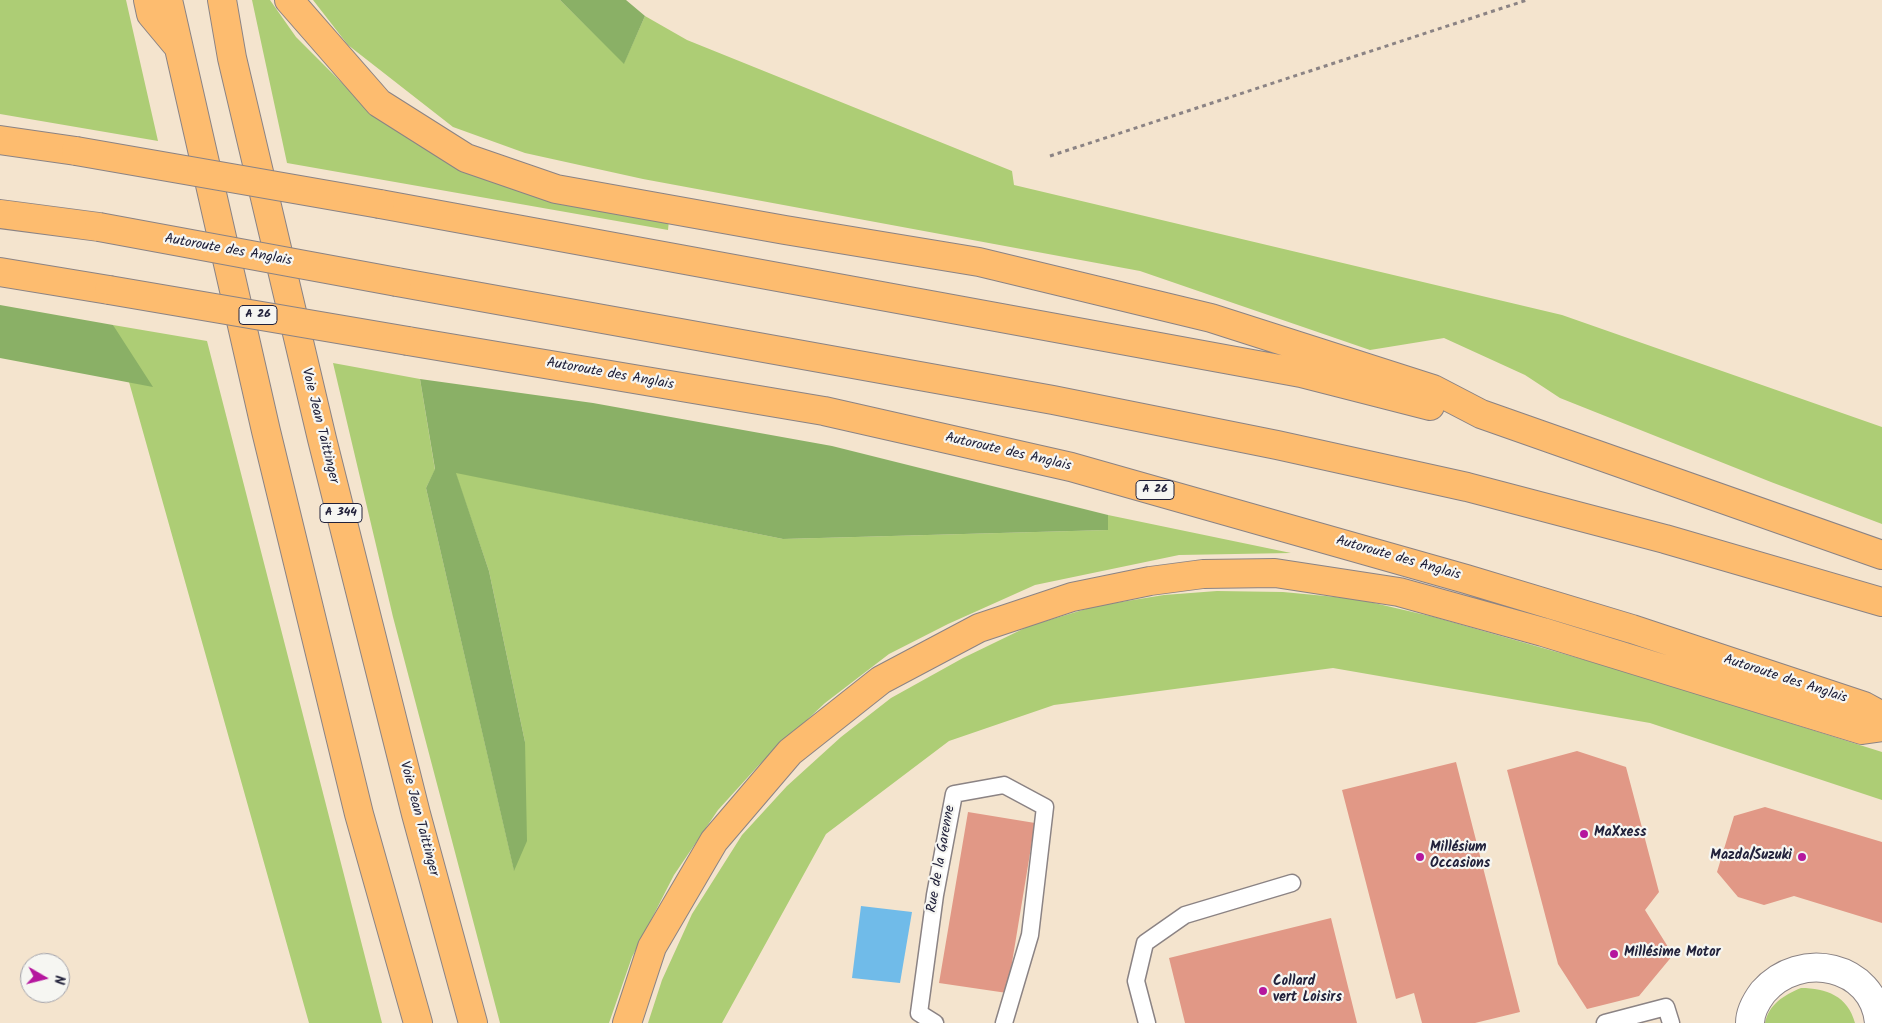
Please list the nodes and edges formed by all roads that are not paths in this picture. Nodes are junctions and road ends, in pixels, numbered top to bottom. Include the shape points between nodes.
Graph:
1 (148, 0) edge
2 (168, 0) edge
3 (222, 0) edge
4 (289, 0) edge
5 (178, 47) junction
6 (0, 140) edge
7 (0, 214) edge
8 (0, 272) edge
9 (1481, 414) junction
10 (1882, 555) edge
11 (1882, 602) edge
12 (1882, 716) edge
13 (1882, 727) edge
14 (1292, 883) dead end
15 (1876, 995) edge
16 (418, 1023) edge
17 (473, 1023) edge
18 (627, 1023) edge
19 (935, 1023) edge
20 (1004, 1023) edge
21 (1146, 1023) edge
22 (1605, 1023) edge
23 (1671, 1023) edge
24 (1750, 1023) edge
25 (1879, 1023) edge

1 - 5 highway via 151,14
2 - 5 highway
3 - 17 highway, Voie Jean Taittinger / A 344 via 232,58 322,439 413,805
4 - 9 highway via 379,103 466,158 556,189 980,262 1211,318 1433,389
5 - 16 highway via 266,431 359,814
6 - 9 highway, bridge via 380,204 1301,373 1433,406
7 - 11 highway, Autoroute des Anglais, bridge via 99,228 1053,400 1277,445 1467,487 1656,536
8 - 12 highway, Autoroute des Anglais / A 26, bridge via 824,411 1071,467 1632,629 1864,706
9 - 10 highway
13 - 18 highway via 1862,730 1543,632 1399,592 1275,573 1203,574 1072,597 979,628 881,680 790,752 714,841 652,948
14 - 21 lane via 1185,915 1146,943 1136,981
15 - 24 street via 1836,969 1814,966 1792,970 1772,982 1758,998
15 - 25 street
19 - 20 lane, Rue de la Garenne via 919,1013 935,895 954,794 1004,785 1045,807 1030,935
22 - 23 lane via 1666,1007

